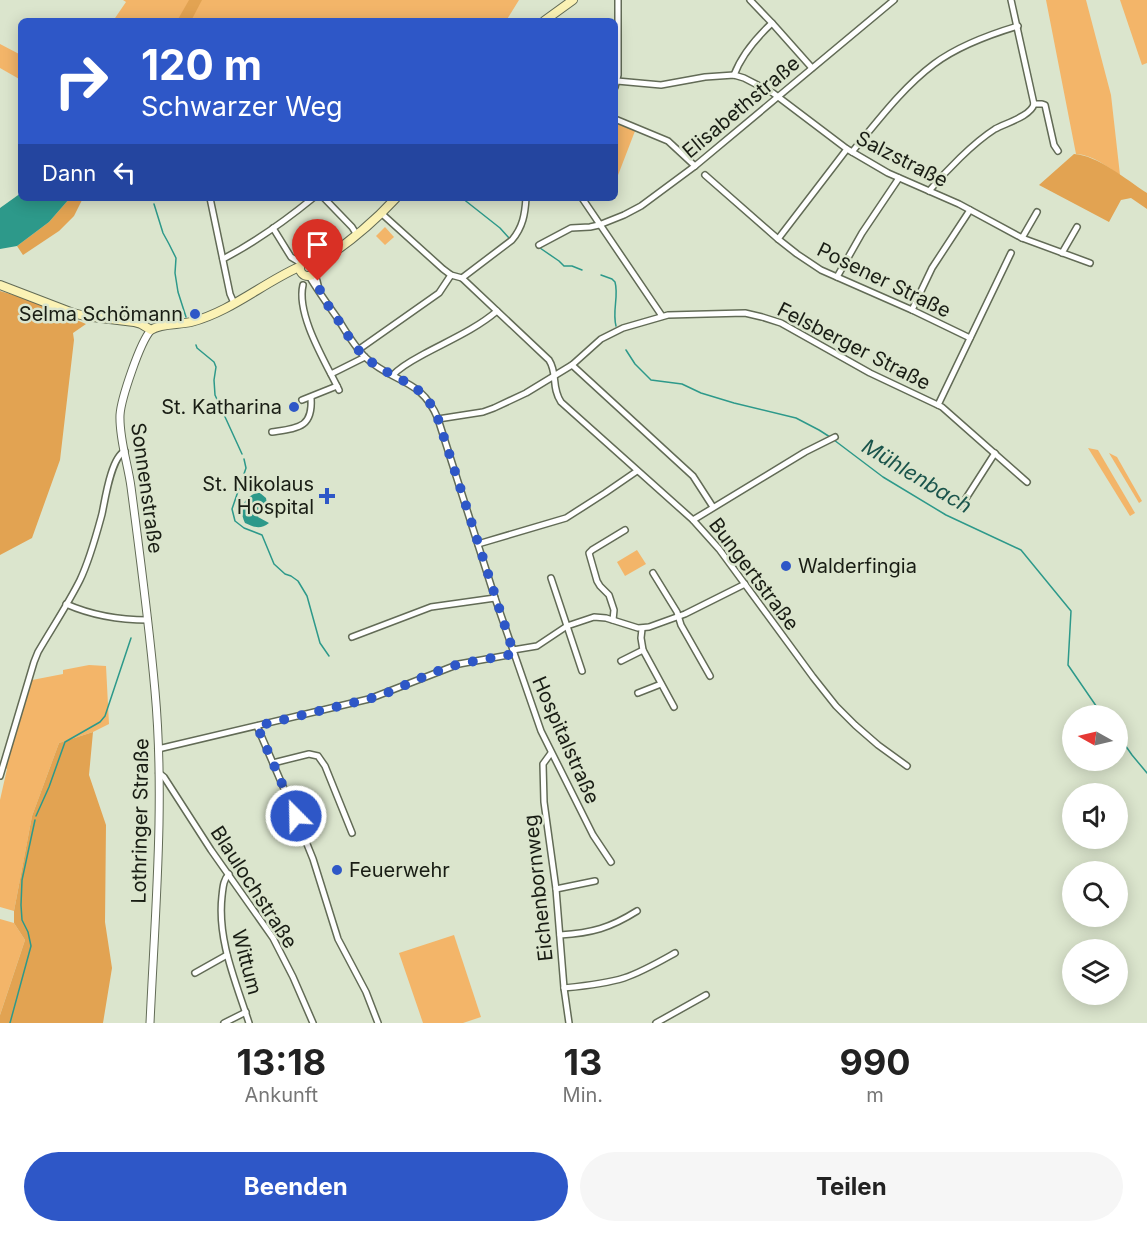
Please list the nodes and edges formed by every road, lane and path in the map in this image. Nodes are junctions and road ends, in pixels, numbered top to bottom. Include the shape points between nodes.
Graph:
1 (573, 0) edge
2 (618, 0) edge
3 (750, 0) edge
4 (894, 0) edge
5 (1011, 0) edge
6 (548, 18) edge
7 (772, 23) junction
8 (1018, 26) junction
9 (812, 68) junction
10 (618, 74) edge
11 (734, 75) junction
12 (618, 81) edge
13 (778, 96) junction
14 (1034, 104) junction
15 (618, 120) edge
16 (849, 151) junction
17 (1058, 151) dead end
18 (694, 166) junction
19 (705, 175) dead end
20 (899, 178) junction
21 (929, 191) junction
22 (211, 201) edge
23 (309, 201) edge
24 (327, 201) edge
25 (393, 201) edge
26 (526, 201) edge
27 (584, 201) edge
28 (970, 210) junction
29 (1037, 212) dead end
30 (381, 213) junction
31 (599, 225) junction
32 (1077, 227) dead end
33 (273, 228) junction
34 (357, 235) junction
35 (1021, 237) junction
36 (778, 239) junction
37 (539, 245) dead end
38 (1011, 253) dead end
39 (1062, 254) junction
40 (223, 259) junction
41 (1090, 263) dead end
42 (300, 268) junction
43 (313, 269) junction
44 (451, 275) junction
45 (837, 277) junction
46 (462, 278) junction
47 (0, 285) edge
48 (303, 285) dead end
49 (234, 303) junction
50 (912, 310) junction
51 (497, 311) junction
52 (662, 316) junction
53 (151, 330) junction
54 (970, 338) junction
55 (358, 350) junction
56 (364, 357) junction
57 (572, 365) junction
58 (331, 374) junction
59 (393, 375) junction
60 (554, 377) junction
61 (311, 398) junction
62 (302, 400) dead end
63 (938, 405) junction
64 (438, 419) junction
65 (272, 432) dead end
66 (835, 437) dead end
67 (125, 451) junction
68 (995, 453) junction
69 (637, 471) junction
70 (1027, 482) dead end
71 (961, 506) dead end
72 (713, 507) junction
73 (693, 520) junction
74 (625, 530) dead end
75 (478, 544) junction
76 (654, 573) dead end
77 (551, 578) dead end
78 (745, 584) junction
79 (495, 598) junction
80 (66, 604) junction
81 (677, 617) junction
82 (148, 620) junction
83 (613, 620) junction
84 (567, 626) junction
85 (642, 629) junction
86 (352, 637) dead end
87 (643, 650) junction
88 (513, 652) junction
89 (621, 660) dead end
90 (582, 671) dead end
91 (710, 676) dead end
92 (661, 684) junction
93 (638, 693) dead end
94 (674, 707) dead end
95 (257, 726) junction
96 (158, 749) junction
97 (551, 753) junction
98 (273, 763) junction
99 (907, 766) dead end
100 (159, 773) junction
101 (0, 776) edge
102 (352, 833) dead end
103 (611, 862) dead end
104 (229, 874) junction
105 (595, 881) dead end
106 (556, 888) junction
107 (637, 911) dead end
108 (560, 935) junction
109 (675, 953) dead end
110 (227, 955) junction
111 (195, 973) dead end
112 (564, 988) junction
113 (706, 995) dead end
114 (246, 1012) junction
115 (150, 1023) edge
116 (224, 1023) edge
117 (249, 1023) edge
118 (313, 1023) edge
119 (378, 1023) edge
120 (569, 1023) edge
121 (656, 1023) edge

1 - 6 main road
2 - 10 street
3 - 7 street
4 - 9 street, Elisabethstraße
5 - 8 street
7 - 9 street
7 - 11 street via 750,46
8 - 14 street
8 - 16 street via 986,36 933,65
9 - 13 street, Elisabethstraße
11 - 12 street via 661,85
11 - 13 street, Salzstraße
13 - 16 street, Salzstraße
13 - 18 street, Elisabethstraße
14 - 17 street via 1044,105
14 - 21 street via 1031,111 981,140
15 - 18 street via 668,141
16 - 20 street, Salzstraße
16 - 36 street
18 - 31 street, Elisabethstraße via 641,206
19 - 36 street, Posener Straße
20 - 21 street, Salzstraße
20 - 45 street
21 - 28 street, Salzstraße
22 - 40 street
23 - 33 street
24 - 34 street
25 - 30 main road
26 - 46 street via 524,219 513,240
27 - 31 street
28 - 35 street, Salzstraße
28 - 50 street via 932,268
29 - 35 street
30 - 34 main road
30 - 44 street
31 - 37 street, Elisabethstraße via 572,228
31 - 52 street
32 - 39 street
33 - 40 street
33 - 42 street
34 - 43 main road via 334,248
35 - 39 street, Salzstraße
36 - 45 street, Posener Straße via 808,262
38 - 54 street
39 - 41 street, Salzstraße
40 - 49 street
42 - 43 main road via 304,276
42 - 43 main road via 307,260
42 - 49 main road
43 - 55 street, Hospitalstraße via 319,290
44 - 46 street
44 - 55 street via 439,293
45 - 50 street, Posener Straße
46 - 51 street, Bungertstraße
47 - 53 main road via 73,313 134,322
48 - 58 street via 308,323
49 - 53 main road via 187,323
50 - 54 street, Posener Straße
51 - 59 street
51 - 60 street, Bungertstraße via 549,360
52 - 57 street, Felsberger Straße via 608,334
52 - 63 street, Felsberger Straße via 734,313 771,319
53 - 67 street, Sonnenstraße via 121,406
54 - 63 street
55 - 56 street, Hospitalstraße
56 - 58 street
56 - 59 street, Hospitalstraße
57 - 60 street, Felsberger Straße
57 - 72 street via 693,476
58 - 61 street via 338,388
59 - 64 street, Hospitalstraße via 425,396
60 - 64 street, Felsberger Straße via 483,412
60 - 69 street, Bungertstraße via 561,402
61 - 62 street
61 - 65 street via 306,422
63 - 68 street, Felsberger Straße
64 - 75 street, Hospitalstraße
66 - 72 street
67 - 80 street via 116,460 92,549
67 - 82 street, Sonnenstraße
68 - 70 street, Felsberger Straße
68 - 71 street
69 - 73 street, Bungertstraße
69 - 75 street via 566,518
72 - 73 street
73 - 78 street, Bungertstraße
74 - 83 street via 589,553 597,580 609,595
75 - 79 street, Hospitalstraße
76 - 81 street
77 - 84 street
78 - 81 street
78 - 99 street, Bungertstraße via 836,706
79 - 86 street via 430,607
79 - 88 street, Hospitalstraße
80 - 82 street via 129,620
80 - 101 street via 38,651
81 - 85 street
81 - 91 street
82 - 96 street, Lothringer Straße
83 - 84 street via 594,617
83 - 85 street
84 - 88 street via 537,646
84 - 90 street
85 - 87 street
87 - 89 street
87 - 92 street
88 - 95 street via 459,664 369,699
88 - 97 street, Hospitalstraße
92 - 93 street
92 - 94 street
95 - 96 street
95 - 98 street
96 - 100 street, Lothringer Straße
97 - 103 street, Hospitalstraße via 592,835
97 - 106 street, Eichenbornweg via 542,768
98 - 102 street via 309,754 318,756
98 - 119 street via 313,859 338,939
100 - 104 street, Blaulochstraße
100 - 115 street, Lothringer Straße
104 - 110 street, Wittum via 224,881 221,915
104 - 118 street, Blaulochstraße via 273,938
105 - 106 street
106 - 108 street, Eichenbornweg
107 - 108 street via 606,928
108 - 112 street, Eichenbornweg
109 - 112 street via 623,978
110 - 111 street
110 - 114 street, Wittum
112 - 120 street, Eichenbornweg
113 - 121 street
114 - 116 street
114 - 117 street, Wittum

